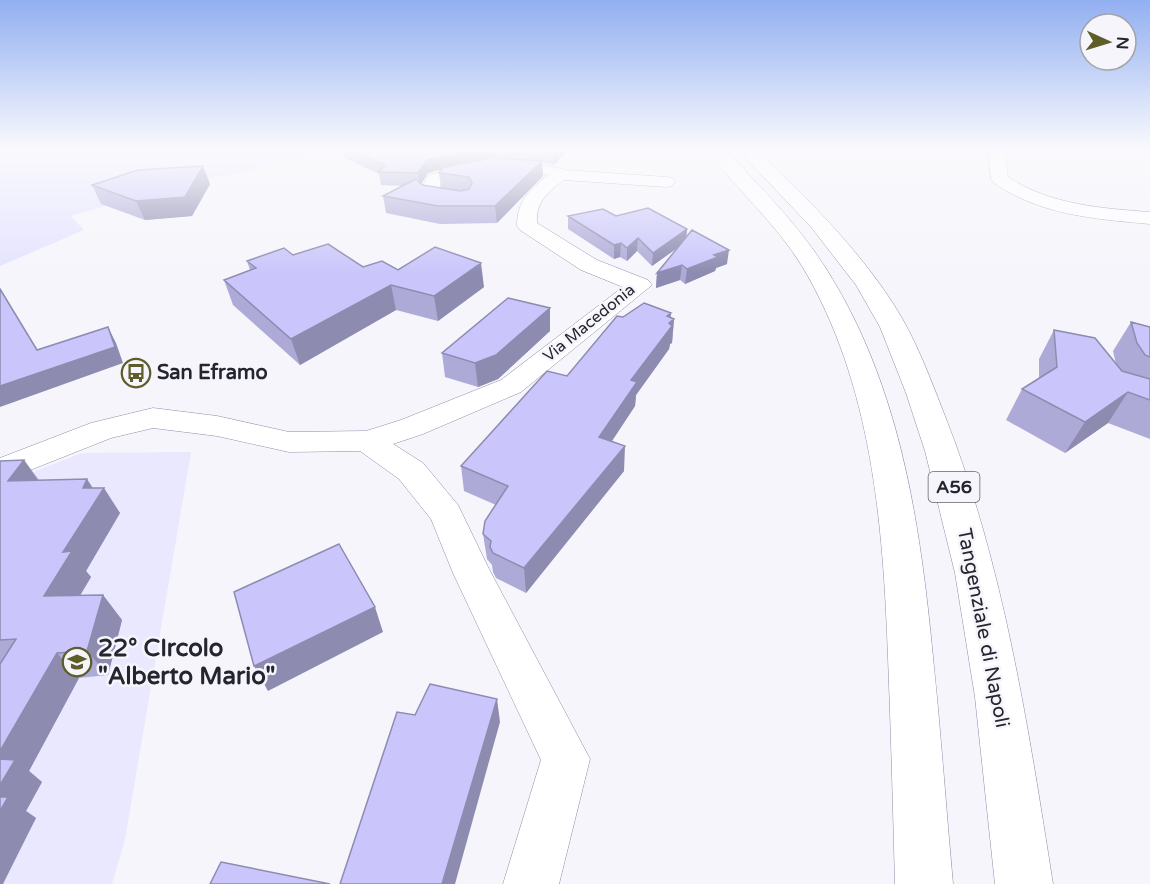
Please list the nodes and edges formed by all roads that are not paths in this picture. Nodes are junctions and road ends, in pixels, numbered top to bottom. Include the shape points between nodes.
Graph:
1 (429, 190) edge
2 (539, 190) edge
3 (751, 190) edge
4 (786, 190) edge
5 (1017, 190) edge
6 (463, 200) edge
7 (1150, 218) edge
8 (102, 430) junction
9 (367, 441) junction
10 (0, 447) edge
11 (0, 471) edge
12 (531, 884) edge
13 (924, 884) edge
14 (1024, 884) edge

1 - 6 street via 431,195
2 - 9 street, Via Macedonia via 525,212 527,226 588,265 640,285 511,386
3 - 13 highway via 798,243 839,312 879,419 893,482 906,580
4 - 14 highway, Tangenziale di Napoli / A56 via 833,238 882,306 935,427 979,593
5 - 7 street via 1098,213
8 - 9 street, Via Macedonia via 153,418 216,426 289,442
8 - 10 street via 104,422 97,416 86,417
8 - 11 street, Via Macedonia
9 - 12 street via 411,471 446,514 566,759

